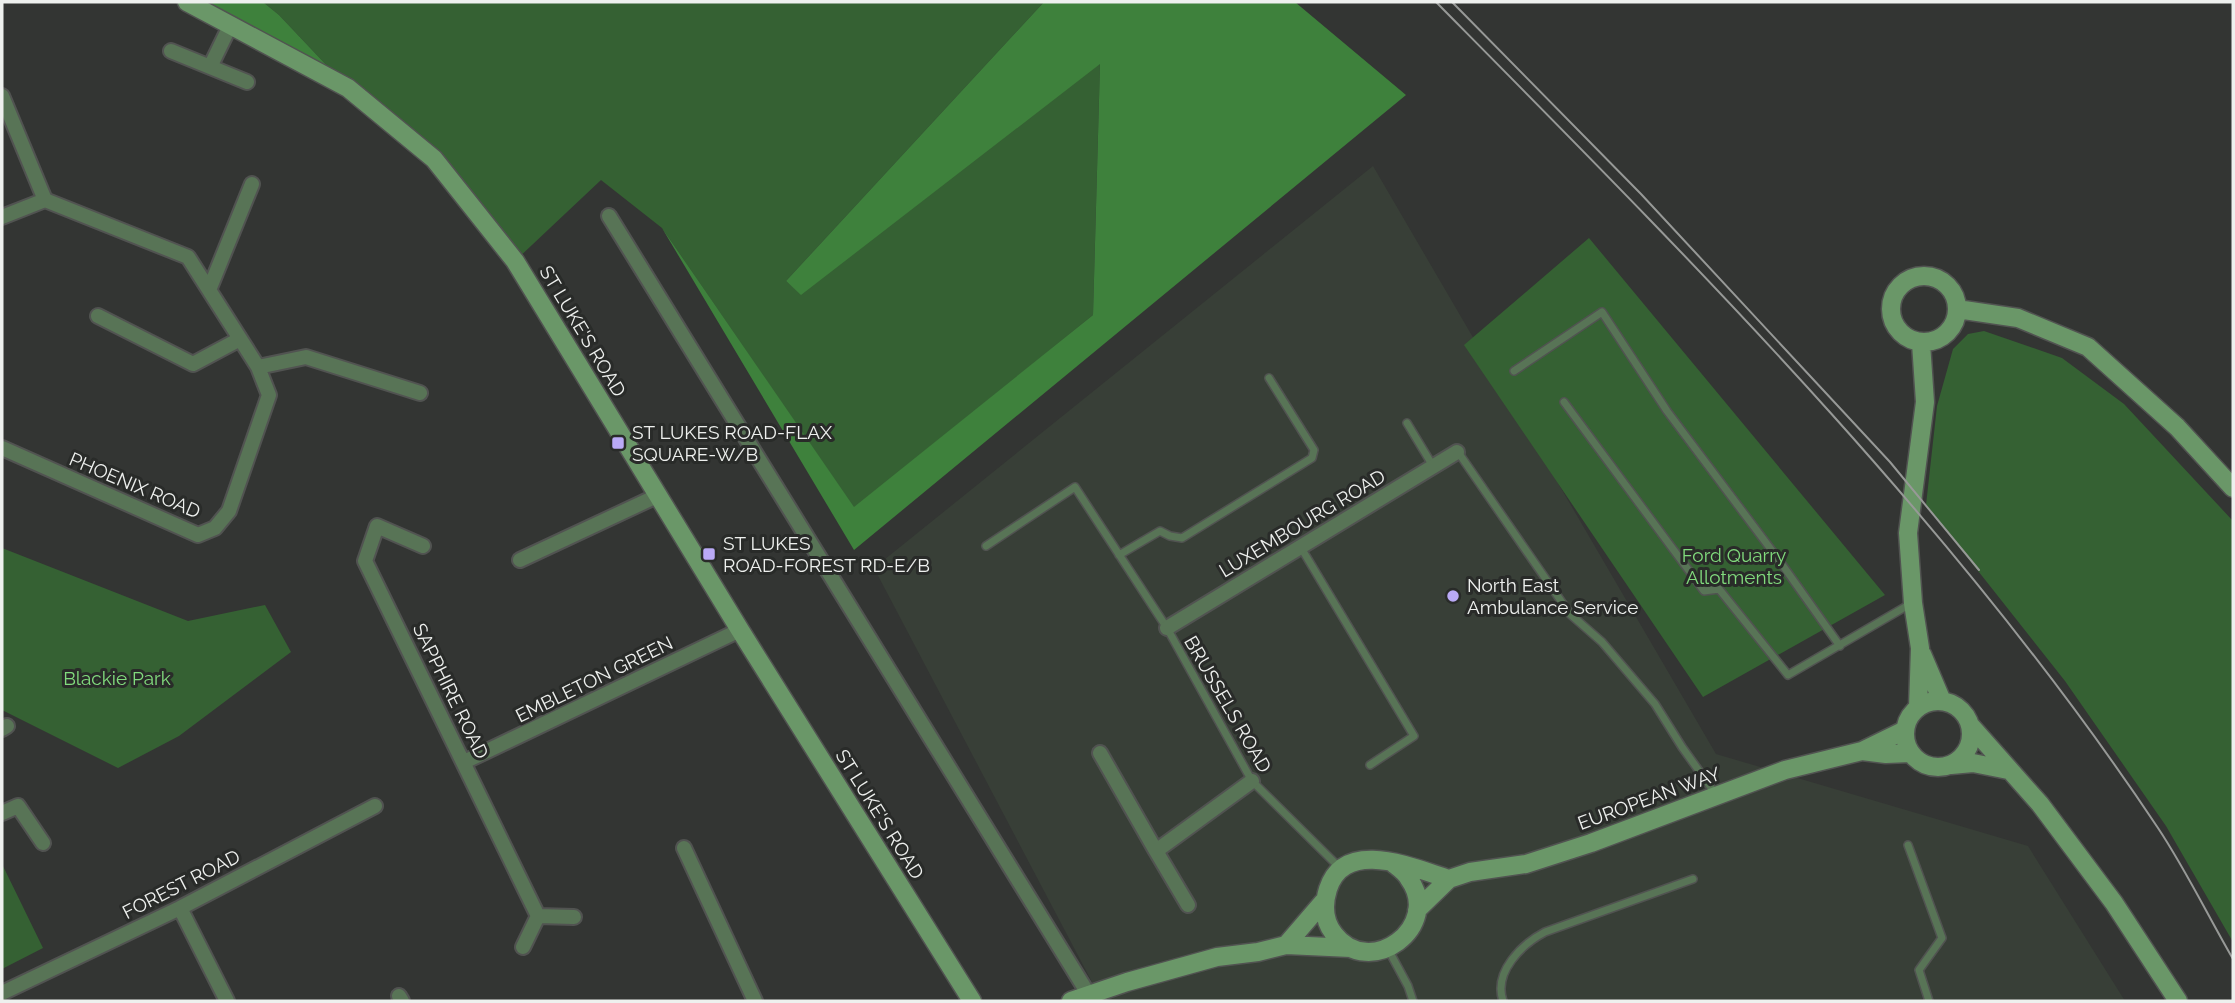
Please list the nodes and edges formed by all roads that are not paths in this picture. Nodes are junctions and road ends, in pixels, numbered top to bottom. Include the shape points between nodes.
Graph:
1 (187, 2) edge
2 (230, 26) junction
3 (171, 51) dead end
4 (211, 65) junction
5 (247, 82) dead end
6 (2, 96) edge
7 (252, 184) dead end
8 (45, 200) junction
9 (609, 216) dead end
10 (2, 217) edge
11 (209, 290) junction
12 (1957, 309) junction
13 (98, 316) dead end
14 (240, 339) junction
15 (1921, 343) junction
16 (258, 367) junction
17 (1514, 371) dead end
18 (1269, 378) dead end
19 (420, 393) dead end
20 (1564, 402) dead end
21 (1407, 423) dead end
22 (2, 448) edge
23 (1457, 452) joint
24 (1433, 466) junction
25 (2233, 488) edge
26 (659, 495) junction
27 (423, 546) dead end
28 (986, 546) dead end
29 (1299, 546) junction
30 (1119, 555) junction
31 (520, 560) dead end
32 (1913, 603) junction
33 (1167, 628) junction
34 (740, 630) junction
35 (1840, 646) junction
36 (1920, 648) junction
37 (1942, 701) junction
38 (1918, 707) junction
39 (1970, 725) junction
40 (1905, 730) junction
41 (1862, 751) junction
42 (1100, 753) dead end
43 (1910, 753) junction
44 (464, 762) junction
45 (1370, 765) dead end
46 (1951, 765) junction
47 (2008, 770) junction
48 (1252, 781) junction
49 (1718, 797) junction
50 (375, 806) dead end
51 (2, 813) edge
52 (43, 843) dead end
53 (1908, 845) dead end
54 (684, 848) dead end
55 (1156, 851) junction
56 (1394, 864) junction
57 (1340, 869) junction
58 (1449, 879) junction
59 (1693, 879) dead end
60 (1323, 902) junction
61 (1188, 905) dead end
62 (180, 908) junction
63 (1417, 909) junction
64 (538, 916) junction
65 (574, 917) dead end
66 (1286, 945) junction
67 (523, 947) dead end
68 (1353, 949) junction
69 (1388, 949) junction
70 (2, 993) edge
71 (1089, 995) junction
72 (227, 1001) edge
73 (755, 1001) edge
74 (971, 1001) edge
75 (1072, 1001) edge
76 (1413, 1001) edge
77 (1503, 1001) edge
78 (1929, 1001) edge
79 (2178, 1001) edge

1 - 2 main road, ST LUKE'S ROAD
2 - 4 street
2 - 26 main road, ST LUKE'S ROAD via 348,88 434,159 515,261
3 - 4 street
4 - 5 street
6 - 8 street
7 - 11 street
8 - 10 street
8 - 11 street, PHOENIX ROAD via 188,257
9 - 71 street
11 - 14 street, PHOENIX ROAD
12 - 15 main road via 1956,320 1943,337
12 - 15 main road via 1951,290 1937,279 1906,281 1891,306 1892,317 1905,337
12 - 25 main road via 2018,318 2088,347 2178,427
13 - 14 street via 193,364
14 - 16 street, PHOENIX ROAD
15 - 32 main road via 1925,402 1908,533
16 - 19 street via 306,357
16 - 22 street, PHOENIX ROAD via 269,395 229,511 215,528 198,535
17 - 35 lane via 1602,312 1667,411
18 - 30 lane via 1314,450 1312,458 1182,538 1160,531
20 - 35 lane via 1704,591 1719,589 1788,675
21 - 24 lane
23 - 24 street, LUXEMBOURG ROAD
23 - 49 lane via 1570,614 1602,642 1655,704
24 - 29 street, LUXEMBOURG ROAD
26 - 31 street
26 - 34 main road, ST LUKE'S ROAD
27 - 44 street, SAPPHIRE ROAD via 377,526 365,561
28 - 30 lane, BRUSSELS ROAD via 1075,487
29 - 33 street, LUXEMBOURG ROAD
29 - 45 lane via 1414,736
30 - 33 lane, BRUSSELS ROAD
32 - 35 lane
32 - 36 main road
33 - 48 lane, BRUSSELS ROAD
34 - 44 street, EMBLETON GREEN
34 - 74 main road, ST LUKE'S ROAD
36 - 37 main road
36 - 38 main road
37 - 38 main road
37 - 39 main road via 1960,709
38 - 40 main road
39 - 46 main road via 1969,745
39 - 47 main road
40 - 41 main road
40 - 43 main road
41 - 43 main road
41 - 49 main road, EUROPEAN WAY via 1785,770
42 - 55 street
43 - 46 main road via 1924,764
44 - 64 street, SAPPHIRE ROAD
46 - 47 main road via 1973,763
47 - 79 main road via 2040,804 2114,903
48 - 55 street
48 - 57 lane, BRUSSELS ROAD
49 - 58 main road, EUROPEAN WAY via 1526,864
50 - 62 street, FOREST ROAD
51 - 52 street via 18,806
53 - 78 lane via 1942,938 1919,970
54 - 73 street
55 - 61 street
56 - 57 main road via 1362,858
56 - 58 main road
56 - 63 main road via 1410,879
57 - 60 main road
58 - 63 main road
59 - 77 lane via 1529,940 1509,963 1500,991
60 - 66 main road
60 - 68 main road via 1329,928
62 - 70 street, FOREST ROAD
62 - 72 street
63 - 69 main road via 1402,940
64 - 65 street
64 - 67 street
66 - 68 main road
66 - 71 main road via 1203,960
68 - 69 main road
69 - 76 lane
71 - 75 main road

